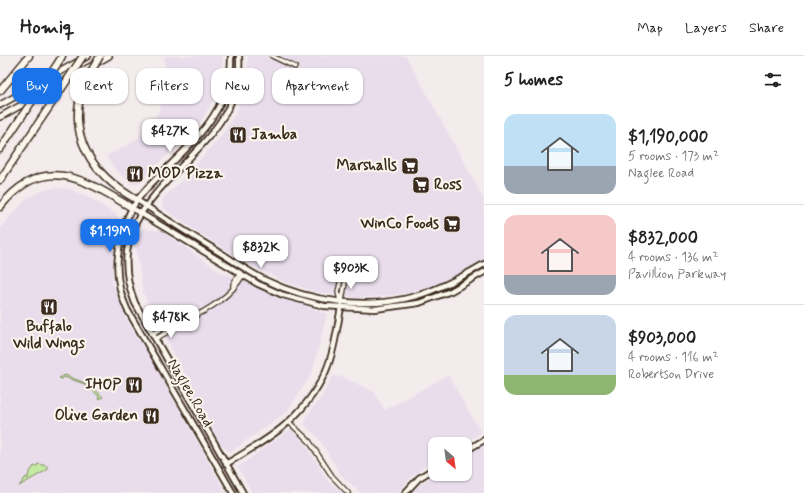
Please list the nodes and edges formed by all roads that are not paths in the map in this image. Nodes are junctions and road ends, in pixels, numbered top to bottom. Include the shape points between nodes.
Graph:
1 (29, 56) edge
2 (62, 56) edge
3 (83, 56) edge
4 (88, 56) edge
5 (100, 56) edge
6 (109, 56) edge
7 (231, 56) edge
8 (239, 56) edge
9 (272, 56) edge
10 (295, 67) dead end
11 (0, 92) edge
12 (0, 105) edge
13 (0, 117) edge
14 (0, 149) edge
15 (0, 180) edge
16 (137, 200) junction
17 (145, 206) junction
18 (0, 207) edge
19 (132, 208) junction
20 (140, 213) junction
21 (484, 264) edge
22 (484, 272) edge
23 (242, 274) junction
24 (340, 302) junction
25 (341, 307) junction
26 (176, 324) junction
27 (151, 334) junction
28 (154, 340) junction
29 (290, 423) junction
30 (484, 440) edge
31 (472, 447) edge
32 (226, 464) junction
33 (428, 472) edge
34 (234, 493) edge
35 (243, 493) edge
36 (348, 493) edge
37 (405, 493) edge

1 - 11 highway
2 - 14 highway, bridge
3 - 15 highway, bridge
4 - 12 main road
5 - 16 highway, bridge via 85,82 80,100 78,116 81,138 86,152 104,176
6 - 13 main road
7 - 16 main road, Naglee Road via 227,92 216,115
8 - 17 main road, Naglee Road via 238,75 227,112 216,128
9 - 10 street
16 - 17 main road
16 - 19 main road, Naglee Road
17 - 20 main road, Naglee Road
17 - 24 main road via 267,281
18 - 19 highway via 18,187 29,180 56,174 83,180
19 - 20 main road
19 - 34 main road, Naglee Road via 123,227 119,245 118,275 123,301
20 - 23 main road
20 - 27 main road, Naglee Road via 131,233 127,268 131,293
21 - 24 main road via 455,280 415,296 375,302
22 - 25 main road via 451,291 419,303 375,309
23 - 25 main road via 283,295 302,301
23 - 26 street via 228,295 188,320
24 - 24 street via 343,286 346,277 340,279 338,286
24 - 25 street
25 - 29 main road via 326,372
26 - 27 street
26 - 28 street
27 - 28 main road, Naglee Road
28 - 32 main road, Naglee Road
29 - 32 main road
29 - 36 street via 310,441 332,476
30 - 31 main road
32 - 35 main road, Naglee Road
33 - 37 main road

